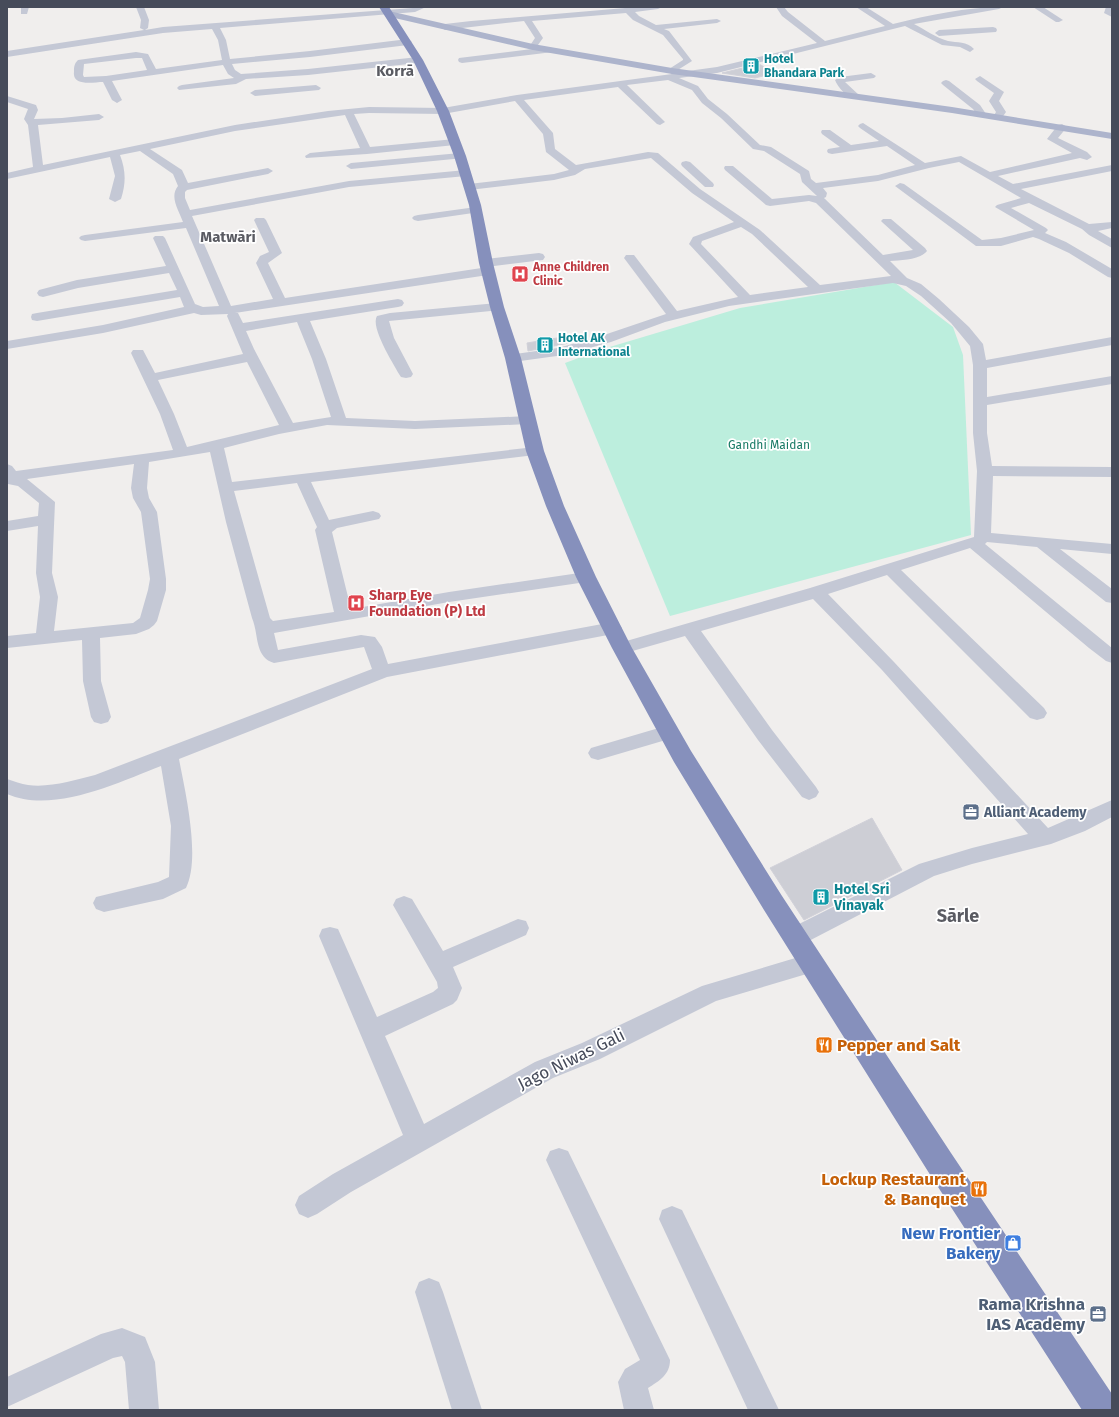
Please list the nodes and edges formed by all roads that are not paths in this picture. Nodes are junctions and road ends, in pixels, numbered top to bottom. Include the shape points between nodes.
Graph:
1 (140, 7) edge
2 (422, 7) edge
3 (585, 7) edge
4 (658, 7) edge
5 (780, 7) edge
6 (860, 7) edge
7 (999, 7) edge
8 (1037, 7) edge
9 (1110, 7) edge
10 (646, 8) edge
11 (628, 10) junction
12 (387, 11) edge
13 (482, 12) dead end
14 (590, 14) junction
15 (1112, 15) edge
16 (311, 18) junction
17 (527, 19) junction
18 (1059, 20) dead end
19 (717, 21) dead end
20 (490, 22) junction
21 (906, 23) junction
22 (215, 26) junction
23 (445, 27) junction
24 (656, 27) junction
25 (892, 27) junction
26 (144, 28) junction
27 (315, 28) dead end
28 (163, 30) junction
29 (993, 30) dead end
30 (81, 34) dead end
31 (928, 34) junction
32 (824, 44) junction
33 (533, 47) junction
34 (970, 49) dead end
35 (550, 50) junction
36 (93, 51) junction
37 (413, 51) junction
38 (7, 54) edge
39 (462, 60) dead end
40 (226, 62) junction
41 (153, 72) junction
42 (670, 74) junction
43 (694, 74) junction
44 (871, 76) dead end
45 (243, 77) junction
46 (106, 79) junction
47 (980, 79) dead end
48 (620, 83) junction
49 (946, 83) dead end
50 (317, 87) dead end
51 (182, 88) dead end
52 (255, 93) dead end
53 (855, 96) junction
54 (517, 98) junction
55 (7, 99) edge
56 (117, 100) dead end
57 (348, 112) junction
58 (443, 112) junction
59 (980, 114) junction
60 (99, 117) dead end
61 (998, 117) junction
62 (31, 122) junction
63 (660, 122) dead end
64 (863, 126) dead end
65 (1062, 127) junction
66 (826, 132) dead end
67 (1112, 136) edge
68 (889, 143) junction
69 (142, 148) junction
70 (849, 149) junction
71 (367, 151) junction
72 (832, 151) dead end
73 (114, 154) junction
74 (1083, 154) junction
75 (310, 156) dead end
76 (686, 164) dead end
77 (462, 165) junction
78 (351, 166) dead end
79 (923, 166) junction
80 (729, 168) dead end
81 (1111, 168) edge
82 (38, 169) junction
83 (576, 170) junction
84 (268, 171) dead end
85 (989, 175) junction
86 (7, 176) edge
87 (814, 186) junction
88 (900, 186) dead end
89 (184, 187) junction
90 (1011, 188) junction
91 (696, 191) junction
92 (115, 199) dead end
93 (818, 199) junction
94 (1030, 199) junction
95 (476, 210) junction
96 (418, 218) dead end
97 (189, 219) junction
98 (260, 220) dead end
99 (887, 221) dead end
100 (741, 223) junction
101 (1112, 225) edge
102 (1086, 227) junction
103 (1035, 234) junction
104 (85, 238) dead end
105 (159, 238) dead end
106 (1112, 244) edge
107 (539, 257) dead end
108 (630, 258) dead end
109 (881, 259) junction
110 (487, 267) junction
111 (173, 269) junction
112 (1112, 274) edge
113 (903, 281) junction
114 (818, 290) junction
115 (43, 293) dead end
116 (184, 293) junction
117 (747, 299) junction
118 (280, 303) junction
119 (398, 303) dead end
120 (498, 307) junction
121 (193, 309) junction
122 (230, 311) junction
123 (674, 316) junction
124 (37, 317) dead end
125 (302, 318) junction
126 (237, 328) junction
127 (1112, 341) edge
128 (7, 345) edge
129 (138, 353) dead end
130 (250, 357) junction
131 (513, 358) junction
132 (980, 365) junction
133 (406, 374) dead end
134 (150, 378) junction
135 (1112, 380) edge
136 (981, 402) junction
137 (340, 420) junction
138 (528, 420) junction
139 (288, 428) junction
140 (216, 446) junction
141 (535, 451) junction
142 (181, 453) junction
143 (142, 459) junction
144 (985, 471) junction
145 (1112, 472) edge
146 (9, 478) edge
147 (302, 478) junction
148 (225, 487) junction
149 (373, 516) dead end
150 (47, 520) junction
151 (7, 526) edge
152 (325, 528) junction
153 (978, 540) junction
154 (1042, 543) junction
155 (1112, 549) edge
156 (890, 569) junction
157 (586, 577) junction
158 (816, 592) junction
159 (1112, 598) edge
160 (344, 616) junction
161 (264, 625) junction
162 (613, 628) junction
163 (690, 629) junction
164 (91, 633) junction
165 (44, 637) junction
166 (7, 642) edge
167 (622, 648) junction
168 (1112, 657) edge
169 (382, 672) junction
170 (1037, 713) dead end
171 (101, 717) dead end
172 (669, 732) junction
173 (598, 753) dead end
174 (169, 756) junction
175 (7, 786) edge
176 (809, 792) dead end
177 (1112, 808) edge
178 (1044, 838) junction
179 (104, 903) dead end
180 (404, 905) dead end
181 (518, 928) dead end
182 (330, 936) dead end
183 (795, 937) junction
184 (438, 963) junction
185 (812, 963) junction
186 (371, 1031) junction
187 (418, 1140) junction
188 (559, 1160) dead end
189 (308, 1206) dead end
190 (672, 1219) dead end
191 (429, 1292) dead end
192 (7, 1392) edge
193 (144, 1410) edge
194 (467, 1410) edge
195 (639, 1410) edge
196 (764, 1410) edge
197 (1102, 1410) edge

1 - 26 street via 145,20
2 - 12 street via 415,10
3 - 14 street
4 - 10 street
5 - 32 street via 785,14
6 - 25 street
7 - 21 street via 940,15
8 - 18 street
9 - 15 street via 1108,13
10 - 11 street
11 - 14 street
11 - 24 street via 636,18
12 - 16 street
12 - 23 main road
12 - 37 highway
13 - 20 street
14 - 17 street
16 - 22 street
16 - 27 street
17 - 20 street
17 - 33 street via 539,38
19 - 24 street
20 - 23 street
21 - 25 street
21 - 31 street
22 - 28 street
22 - 40 street via 222,38
23 - 33 main road
24 - 42 street via 675,42 688,60
25 - 32 street
26 - 28 street
26 - 30 street
28 - 36 street
29 - 31 street
31 - 34 street via 945,43 964,45
32 - 43 street via 725,69
33 - 35 main road
35 - 39 street
35 - 42 main road
36 - 38 street
36 - 41 street via 145,56
36 - 46 street via 79,64 79,78 88,81
37 - 40 street via 310,54
37 - 45 street via 308,72
37 - 58 highway
40 - 41 street
40 - 45 street via 233,74
41 - 46 street
42 - 43 main road
42 - 48 street
42 - 87 street via 695,88 705,101 757,147 767,149 805,173 806,180
43 - 53 main road
44 - 53 street via 840,80
45 - 51 street via 236,81
46 - 56 street
47 - 61 street via 999,92 994,101 1000,112
48 - 54 street
48 - 63 street
49 - 59 street via 977,107
50 - 52 street
53 - 59 main road
54 - 58 street
54 - 83 street via 548,133 550,150
55 - 62 street via 33,107 29,118
57 - 58 street via 386,109
57 - 69 street via 327,111
57 - 71 street
58 - 77 highway
59 - 61 main road
60 - 62 street
61 - 65 main road
62 - 82 street
64 - 68 street
65 - 67 main road
65 - 74 street via 1052,139
66 - 70 street
68 - 70 street
68 - 79 street
69 - 73 street
69 - 89 street via 178,172
70 - 72 street
71 - 75 street
71 - 77 street
73 - 82 street
73 - 92 street via 121,172
74 - 81 street
74 - 85 street
76 - 91 street via 711,187
77 - 78 street
77 - 83 street via 554,177
77 - 95 highway
77 - 97 street via 354,184
79 - 85 street via 961,159
79 - 87 street via 878,178
80 - 93 street via 770,203
81 - 90 street
82 - 86 street
83 - 91 street via 582,166 652,155
84 - 89 street
85 - 90 street
87 - 93 street via 822,194
88 - 103 street via 980,244
89 - 97 street via 180,190 179,198
90 - 94 street
91 - 100 street
93 - 109 street
94 - 102 street
94 - 103 street via 1001,207 1042,230
95 - 96 street
95 - 110 highway
97 - 104 street
97 - 122 street
98 - 118 street via 276,253 262,262
99 - 109 street via 920,251
100 - 114 street via 756,232
100 - 117 street via 697,239 695,244
101 - 102 street
102 - 106 street
103 - 112 street via 1064,246
105 - 111 street
107 - 110 street
108 - 123 street
109 - 113 street
110 - 118 street
110 - 120 highway
111 - 115 street via 77,284
111 - 116 street
113 - 114 street via 885,280
113 - 132 street via 915,286 966,332 975,343
114 - 117 street
116 - 121 street
116 - 124 street
117 - 123 street
118 - 122 street
119 - 125 street
120 - 131 highway
120 - 133 street via 382,319 386,335
121 - 122 street
121 - 128 street via 103,329
122 - 126 street
123 - 131 street via 559,352
125 - 126 street
125 - 137 street
126 - 130 street
127 - 132 street
129 - 134 street
130 - 134 street
130 - 139 street
131 - 138 highway
132 - 136 street
134 - 142 street via 173,426
135 - 136 street
136 - 144 street via 980,433
137 - 138 street via 415,426
137 - 139 street
138 - 141 highway
139 - 140 street
140 - 142 street
140 - 148 street
141 - 147 street
141 - 157 highway via 555,506
142 - 143 street
143 - 146 street
143 - 164 street via 139,488 149,512 158,579 148,621 136,628
144 - 145 street
144 - 153 street via 984,522
146 - 150 street via 22,482 47,502
147 - 148 street
147 - 152 street
148 - 161 street
149 - 152 street via 338,522
150 - 151 street
150 - 165 street via 44,573 49,597
152 - 160 street via 323,534
153 - 154 street
153 - 156 street
153 - 168 street
154 - 155 street
154 - 159 street
156 - 158 street
156 - 170 street
157 - 160 street via 449,597
157 - 162 highway
158 - 163 street
158 - 178 street via 888,666
160 - 161 street via 273,628
161 - 169 street via 269,653 274,657 369,641
162 - 167 highway
162 - 169 street
163 - 167 street
163 - 176 street
164 - 165 street
164 - 171 street via 92,681
165 - 166 street
167 - 172 highway
169 - 174 street
172 - 173 street
172 - 183 highway
174 - 175 street via 99,782 71,788 35,793
174 - 179 street via 181,826 178,882 163,890
177 - 178 street
178 - 183 street via 927,870
180 - 184 street
181 - 184 street
182 - 186 street
183 - 185 highway
184 - 186 street via 450,984 449,993
185 - 187 street, Jago Niwas Gali via 710,993 591,1051 544,1070
185 - 197 highway
186 - 187 street
187 - 189 street, Jago Niwas Gali via 342,1183
188 - 195 street via 656,1363 654,1368 633,1382
190 - 196 street
191 - 194 street
192 - 193 street via 111,1344 122,1342 134,1347 140,1362

